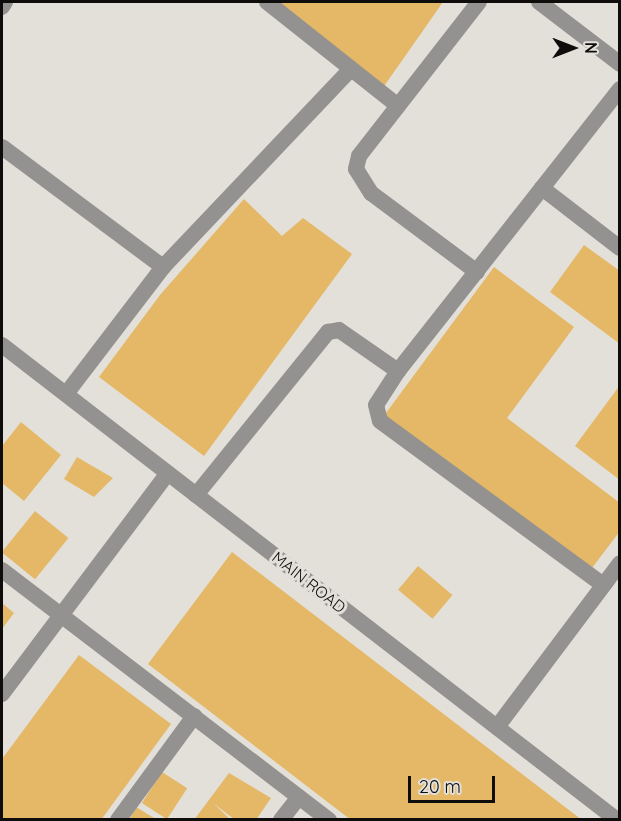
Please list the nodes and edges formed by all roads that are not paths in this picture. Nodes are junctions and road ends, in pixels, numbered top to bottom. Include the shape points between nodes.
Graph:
1 (5, 2) edge
2 (267, 2) edge
3 (479, 2) edge
4 (539, 2) edge
5 (2, 7) edge
6 (557, 7) edge
7 (620, 64) edge
8 (351, 69) junction
9 (620, 89) edge
10 (398, 106) junction
11 (2, 147) edge
12 (542, 188) junction
13 (620, 248) edge
14 (163, 267) junction
15 (477, 272) junction
16 (2, 345) edge
17 (398, 371) junction
18 (66, 394) junction
19 (168, 473) junction
20 (196, 495) junction
21 (620, 563) edge
22 (2, 570) edge
23 (603, 585) junction
24 (62, 615) junction
25 (2, 694) edge
26 (194, 716) junction
27 (497, 727) junction
28 (299, 797) junction
29 (118, 819) edge
30 (282, 819) edge
31 (329, 819) edge
32 (617, 819) edge

1 - 5 street
2 - 8 street
3 - 10 street
4 - 6 street
6 - 7 street
8 - 10 street
8 - 14 street
9 - 12 street
10 - 15 street via 359,156 356,169 363,186
11 - 14 street
12 - 13 street
12 - 15 street
14 - 18 street
15 - 17 street
16 - 18 street, MAIN ROAD
17 - 20 street via 339,330 328,332
17 - 23 street via 376,405 380,421
18 - 19 street, MAIN ROAD
19 - 20 street, MAIN ROAD
19 - 24 street
20 - 27 street, MAIN ROAD
21 - 23 street
22 - 24 street
23 - 27 street
24 - 25 street
24 - 26 street
26 - 28 street
26 - 29 street
27 - 32 street, MAIN ROAD
28 - 30 street
28 - 31 street

